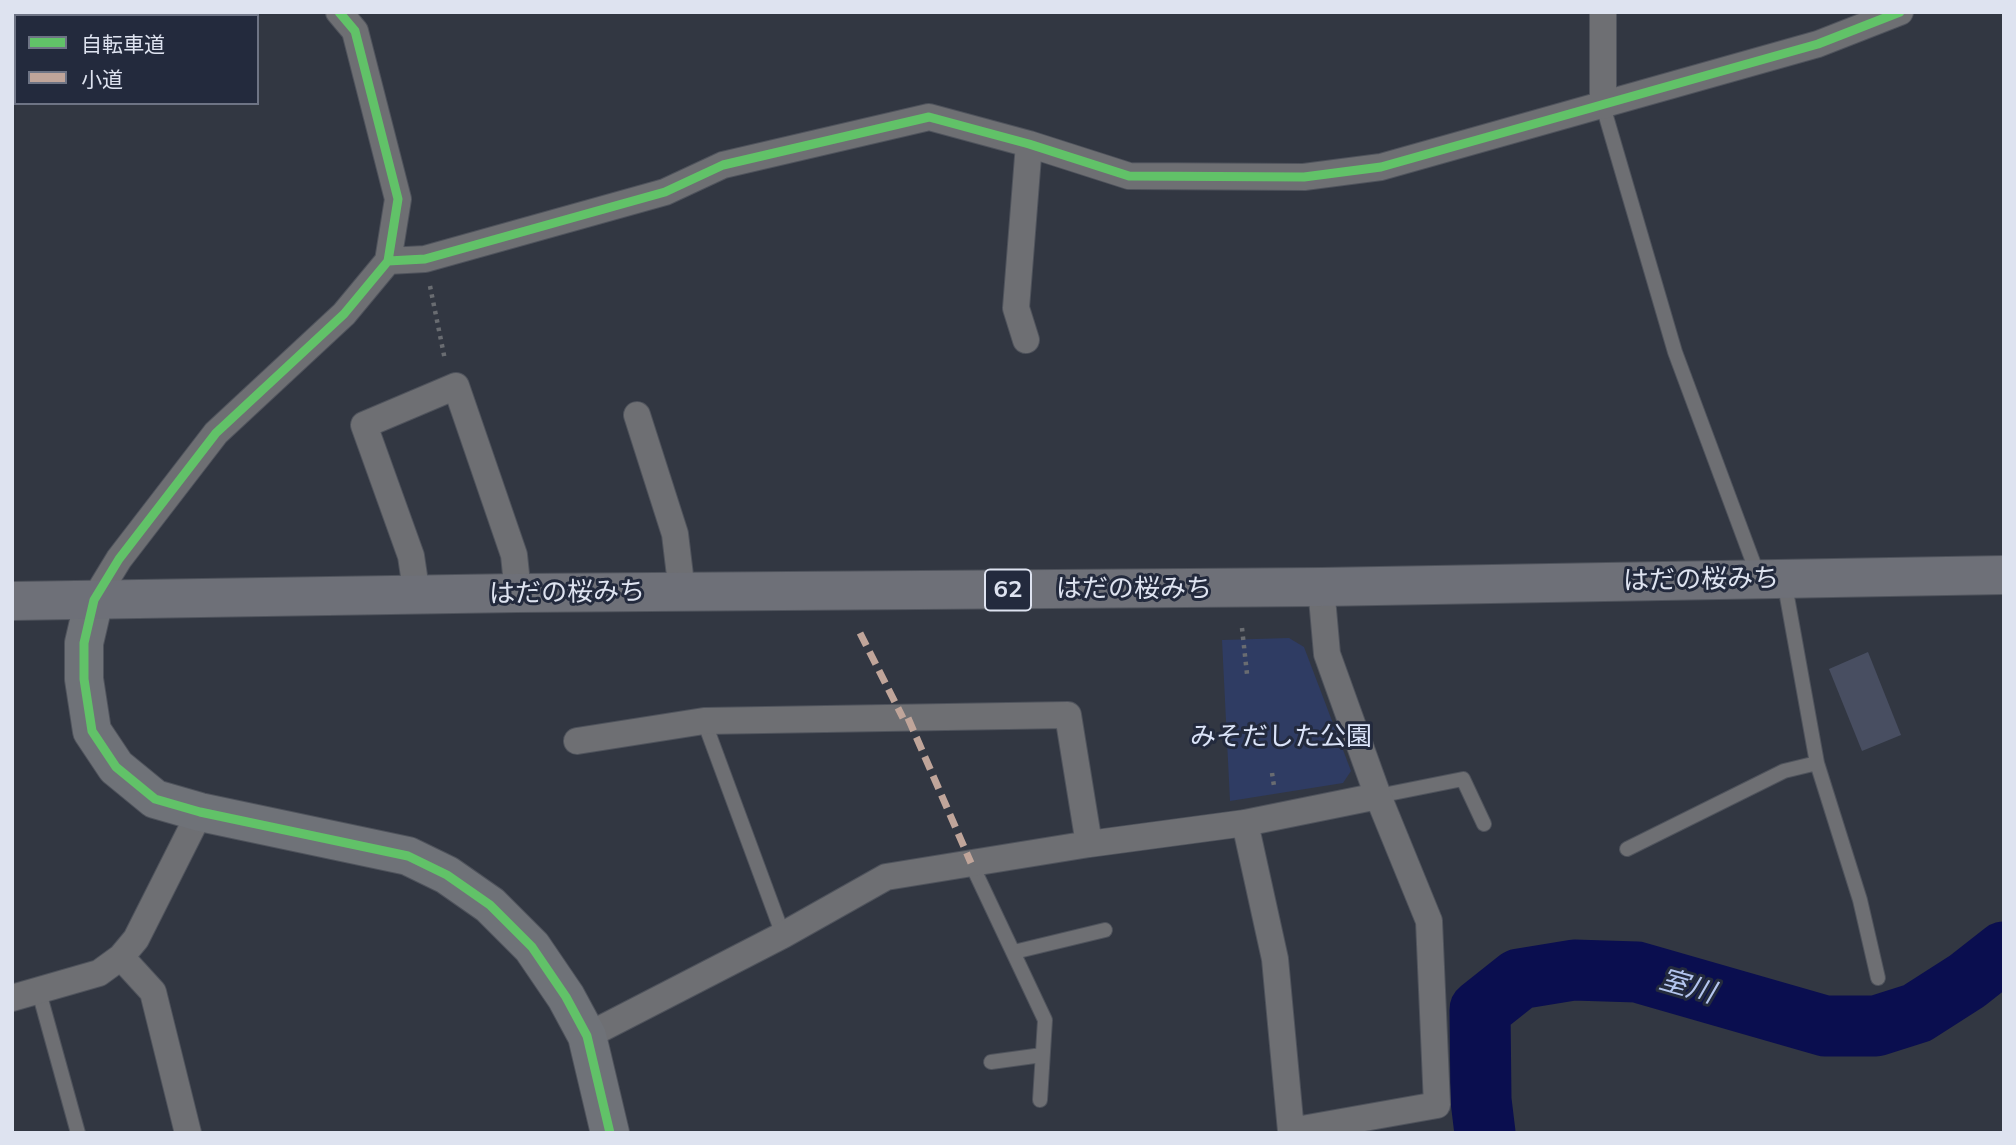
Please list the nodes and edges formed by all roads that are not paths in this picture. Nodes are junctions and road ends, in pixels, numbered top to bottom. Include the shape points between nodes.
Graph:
1 (339, 12) edge
2 (1603, 12) edge
3 (1899, 12) edge
4 (1603, 106) junction
5 (1029, 144) junction
6 (388, 261) junction
7 (1026, 340) dead end
8 (637, 415) dead end
9 (2004, 575) edge
10 (1772, 579) junction
11 (1321, 587) junction
12 (682, 592) junction
13 (518, 593) junction
14 (417, 596) junction
15 (94, 600) junction
16 (12, 601) edge
17 (704, 721) junction
18 (577, 741) dead end
19 (1817, 763) junction
20 (1378, 796) junction
21 (200, 812) junction
22 (1245, 823) junction
23 (1484, 824) dead end
24 (1089, 844) junction
25 (1627, 849) dead end
26 (971, 863) junction
27 (1105, 930) dead end
28 (783, 935) junction
29 (1014, 952) junction
30 (121, 957) junction
31 (1878, 978) dead end
32 (39, 992) junction
33 (12, 998) edge
34 (587, 1036) junction
35 (1042, 1055) junction
36 (991, 1062) dead end
37 (1040, 1100) dead end
38 (78, 1133) edge
39 (188, 1133) edge
40 (610, 1133) edge

1 - 6 street via 355,31 398,199
2 - 4 street
3 - 4 street via 1818,44
4 - 5 street via 1381,167 1304,177 1129,176
4 - 10 lane via 1675,352
5 - 6 street via 929,117 723,165 665,192 425,259
5 - 7 street via 1005,310
6 - 15 street via 344,314 216,433 119,559
8 - 12 street via 675,534
9 - 10 main road, はだの桜みち / 62
10 - 11 main road, はだの桜みち / 62
10 - 19 lane
11 - 12 main road, はだの桜みち / 62
11 - 20 street via 1327,654
12 - 13 main road, はだの桜みち / 62
13 - 14 main road, はだの桜みち / 62
13 - 14 street via 514,555 456,386 364,425 411,556
14 - 15 main road, はだの桜みち / 62
15 - 16 main road, はだの桜みち / 62
15 - 21 street via 84,643 83,679 92,730 116,768 155,799
17 - 18 street
17 - 24 street via 1068,715
17 - 28 lane
19 - 25 lane via 1784,771
19 - 31 lane via 1860,900
20 - 22 street
20 - 22 street via 1429,921 1437,1105 1290,1131 1275,959
20 - 23 lane via 1463,779
21 - 30 street via 136,939
21 - 34 street via 408,856 447,875 490,905 532,947
22 - 24 street
24 - 26 street
26 - 28 street via 886,877
26 - 29 lane
27 - 29 lane
28 - 34 street
29 - 35 lane via 1045,1020
30 - 32 street via 99,973
30 - 39 street via 153,992
32 - 33 street
32 - 38 lane
34 - 40 street
35 - 36 lane
35 - 37 lane

